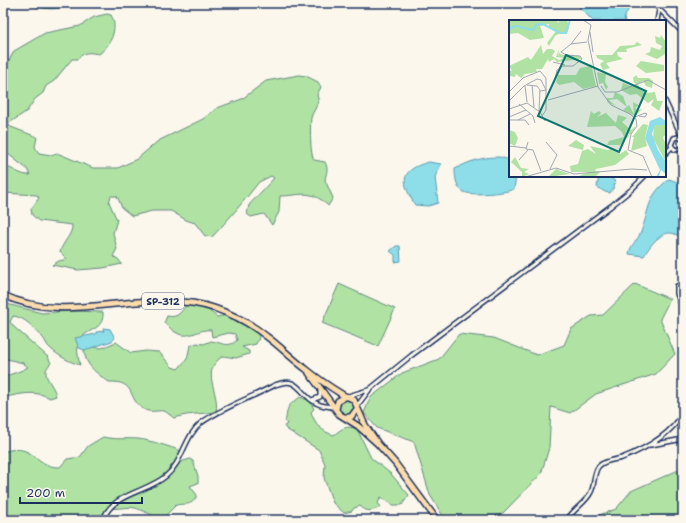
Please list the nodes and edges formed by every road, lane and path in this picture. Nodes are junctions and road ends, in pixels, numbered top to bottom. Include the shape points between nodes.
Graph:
1 (653, 3) edge
2 (659, 10) junction
3 (657, 20) edge
4 (683, 33) edge
5 (666, 103) edge
6 (678, 128) junction
7 (678, 137) junction
8 (683, 139) edge
9 (672, 147) junction
10 (683, 149) edge
11 (666, 153) edge
12 (644, 177) edge
13 (677, 286) dead end
14 (3, 295) edge
15 (683, 310) edge
16 (306, 369) junction
17 (320, 388) junction
18 (370, 389) junction
19 (345, 397) junction
20 (311, 400) junction
21 (357, 407) junction
22 (336, 409) junction
23 (683, 413) edge
24 (344, 417) junction
25 (683, 439) edge
26 (378, 444) junction
27 (649, 445) junction
28 (103, 520) edge
29 (437, 520) edge
30 (567, 520) edge

1 - 2 street
2 - 3 street
2 - 4 street
5 - 6 street
6 - 7 street
6 - 8 street
7 - 8 street
7 - 9 street via 672,141
9 - 10 street
9 - 11 street
12 - 18 street via 616,202
13 - 15 street
14 - 16 main road, SP-312 via 33,306 53,308 167,300 204,306 255,327
16 - 17 main road, SP-312
16 - 19 main road, SP-312
17 - 20 street via 319,398
17 - 22 main road, SP-312
18 - 19 street
18 - 21 street
19 - 21 main road, SP-312 via 354,400
19 - 22 main road via 338,401
20 - 22 street
20 - 28 street via 297,385 286,382 207,419 193,432 178,461 167,475 151,487 115,502
21 - 24 main road via 351,416
21 - 26 main road, SP-312
22 - 24 main road, SP-312
23 - 27 street via 678,423
24 - 26 main road, SP-312
25 - 27 street
26 - 29 main road, SP-312
27 - 30 street via 634,453 602,463 598,467 589,496 571,512

